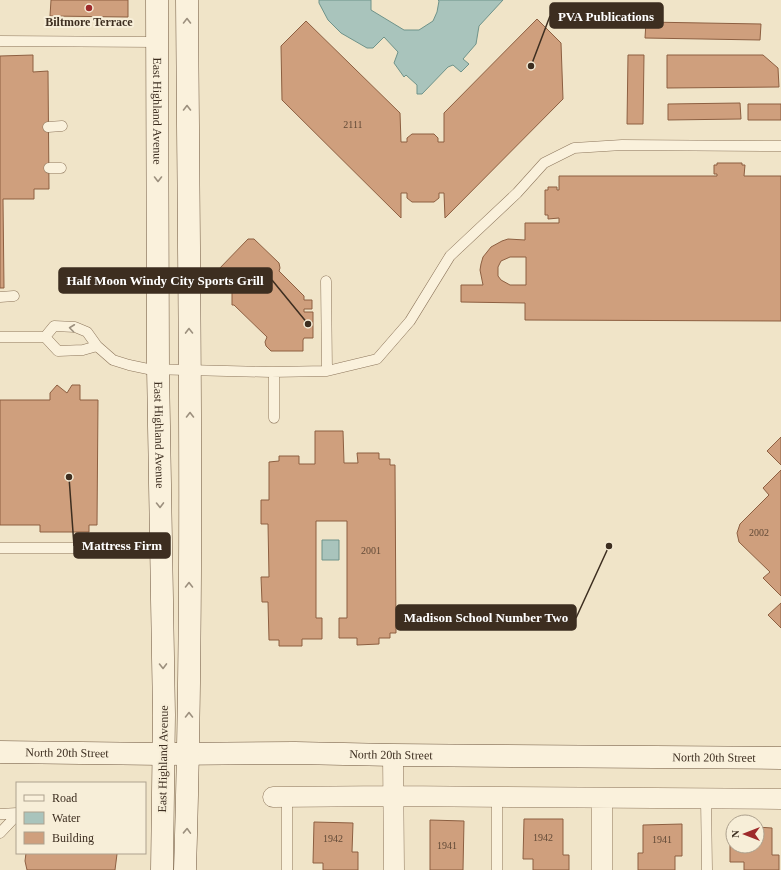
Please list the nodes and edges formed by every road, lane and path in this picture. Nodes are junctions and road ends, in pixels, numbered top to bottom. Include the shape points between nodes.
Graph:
1 (157, 0) edge
2 (187, 0) edge
3 (0, 41) edge
4 (157, 42) junction
5 (187, 42) junction
6 (62, 126) dead end
7 (48, 127) dead end
8 (781, 146) edge
9 (49, 168) dead end
10 (61, 168) dead end
11 (326, 281) dead end
12 (0, 296) edge
13 (14, 296) dead end
14 (0, 337) edge
15 (44, 337) junction
16 (97, 346) junction
17 (158, 368) junction
18 (190, 370) junction
19 (326, 371) junction
20 (274, 372) junction
21 (274, 418) dead end
22 (0, 548) edge
23 (161, 548) junction
24 (0, 752) edge
25 (162, 754) junction
26 (189, 754) junction
27 (393, 755) junction
28 (781, 758) edge
29 (280, 796) joint
30 (394, 796) junction
31 (497, 797) junction
32 (602, 798) junction
33 (706, 799) junction
34 (781, 799) edge
35 (0, 814) edge
36 (16, 814) edge
37 (16, 815) edge
38 (0, 833) edge
39 (162, 870) edge
40 (185, 870) edge
41 (288, 870) edge
42 (394, 870) edge
43 (497, 870) edge
44 (602, 870) edge
45 (707, 870) edge

1 - 4 main road, East Highland Avenue
5 -> 2 main road, East Highland Avenue
3 - 4 lane
4 - 5 main road
4 -> 17 main road, East Highland Avenue
18 -> 5 main road, East Highland Avenue
6 - 7 lane
8 - 19 lane via 574,148 544,163 517,193 450,256 410,321 377,359
9 - 10 lane
11 - 19 lane
12 - 13 lane
14 - 15 lane
15 - 16 lane via 58,351 83,350
16 -> 15 lane via 88,332 75,328 54,326
16 - 17 lane via 113,360 142,368
17 - 18 lane
17 -> 23 main road, East Highland Avenue
18 - 20 lane
26 -> 18 main road, East Highland Avenue
19 - 20 lane
20 - 21 lane
22 - 23 lane
23 -> 25 main road, East Highland Avenue via 164,715
24 - 25 main road, North 20th Street
25 - 26 main road, North 20th Street
25 - 39 main road, East Highland Avenue
26 - 27 main road, North 20th Street
40 -> 26 main road, East Highland Avenue
27 - 28 main road, North 20th Street
27 - 30 street
29 - 30 street
29 - 41 lane
30 - 31 street
30 - 42 street
31 - 32 street
31 - 43 lane
32 - 33 street
32 - 44 street
33 - 34 street
33 - 45 lane
35 - 36 lane
37 - 38 lane

